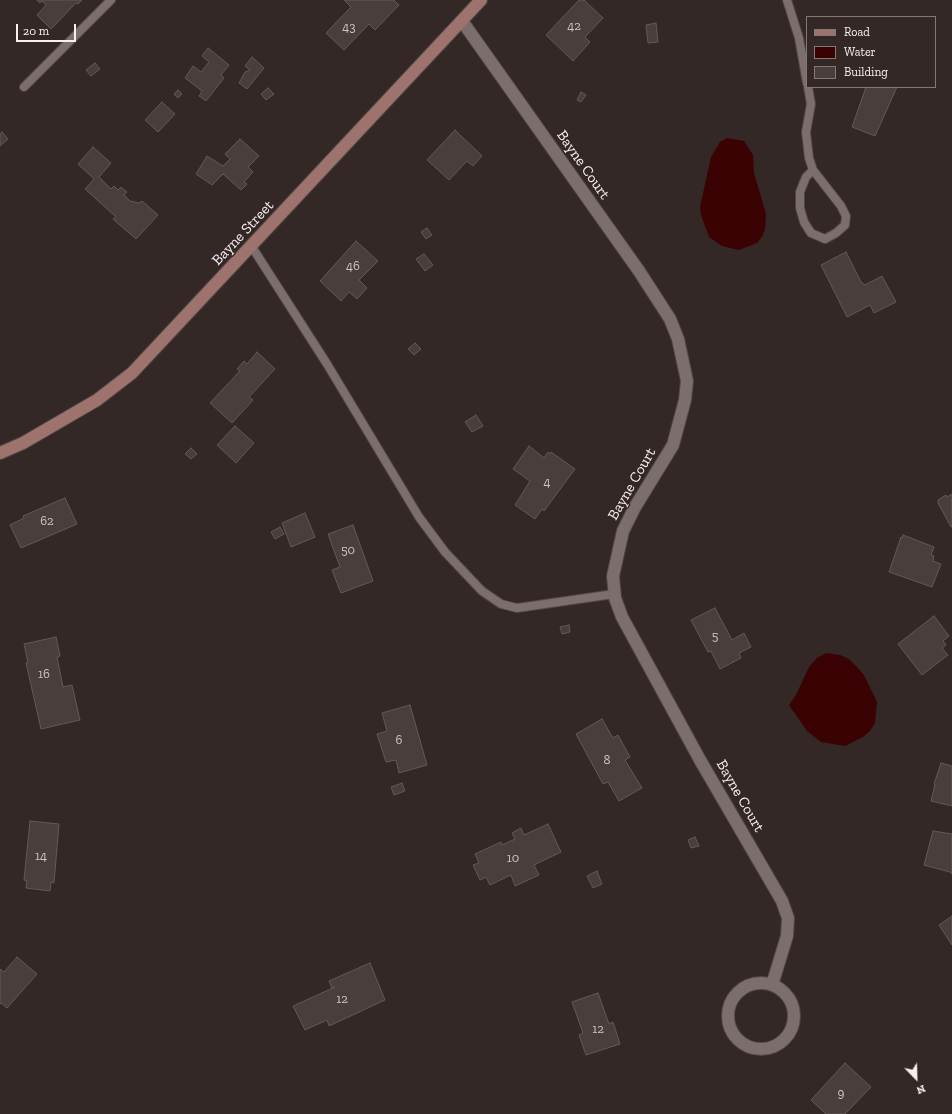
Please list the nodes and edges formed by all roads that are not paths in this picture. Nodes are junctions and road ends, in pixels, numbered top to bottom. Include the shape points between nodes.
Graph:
1 (111, 0) edge
2 (481, 0) edge
3 (787, 0) edge
4 (462, 21) junction
5 (806, 77) edge
6 (24, 87) dead end
7 (808, 88) edge
8 (813, 170) junction
9 (252, 247) junction
10 (0, 453) edge
11 (614, 594) junction
12 (772, 985) junction

1 - 6 lane
2 - 4 street, Bayne Street
3 - 5 lane via 799,38
4 - 9 street, Bayne Street
4 - 11 street, Bayne Court via 639,271 670,320 678,338 687,381 685,400 673,445 623,531 613,576
7 - 8 lane via 811,104 806,132
8 - 8 lane via 846,216 845,225 825,239 811,233 800,208 800,192 806,177
9 - 10 street, Bayne Street via 132,373 97,400 23,443
9 - 11 lane via 327,364 419,517 445,552 482,591 501,604 517,608
11 - 12 street, Bayne Court via 622,617 700,760 782,901 788,918 787,936
12 - 12 street via 760,983 748,986 738,992 729,1008 728,1020 732,1032 741,1043 754,1049 767,1049 779,1044 789,1034 794,1022 792,1002 784,991

